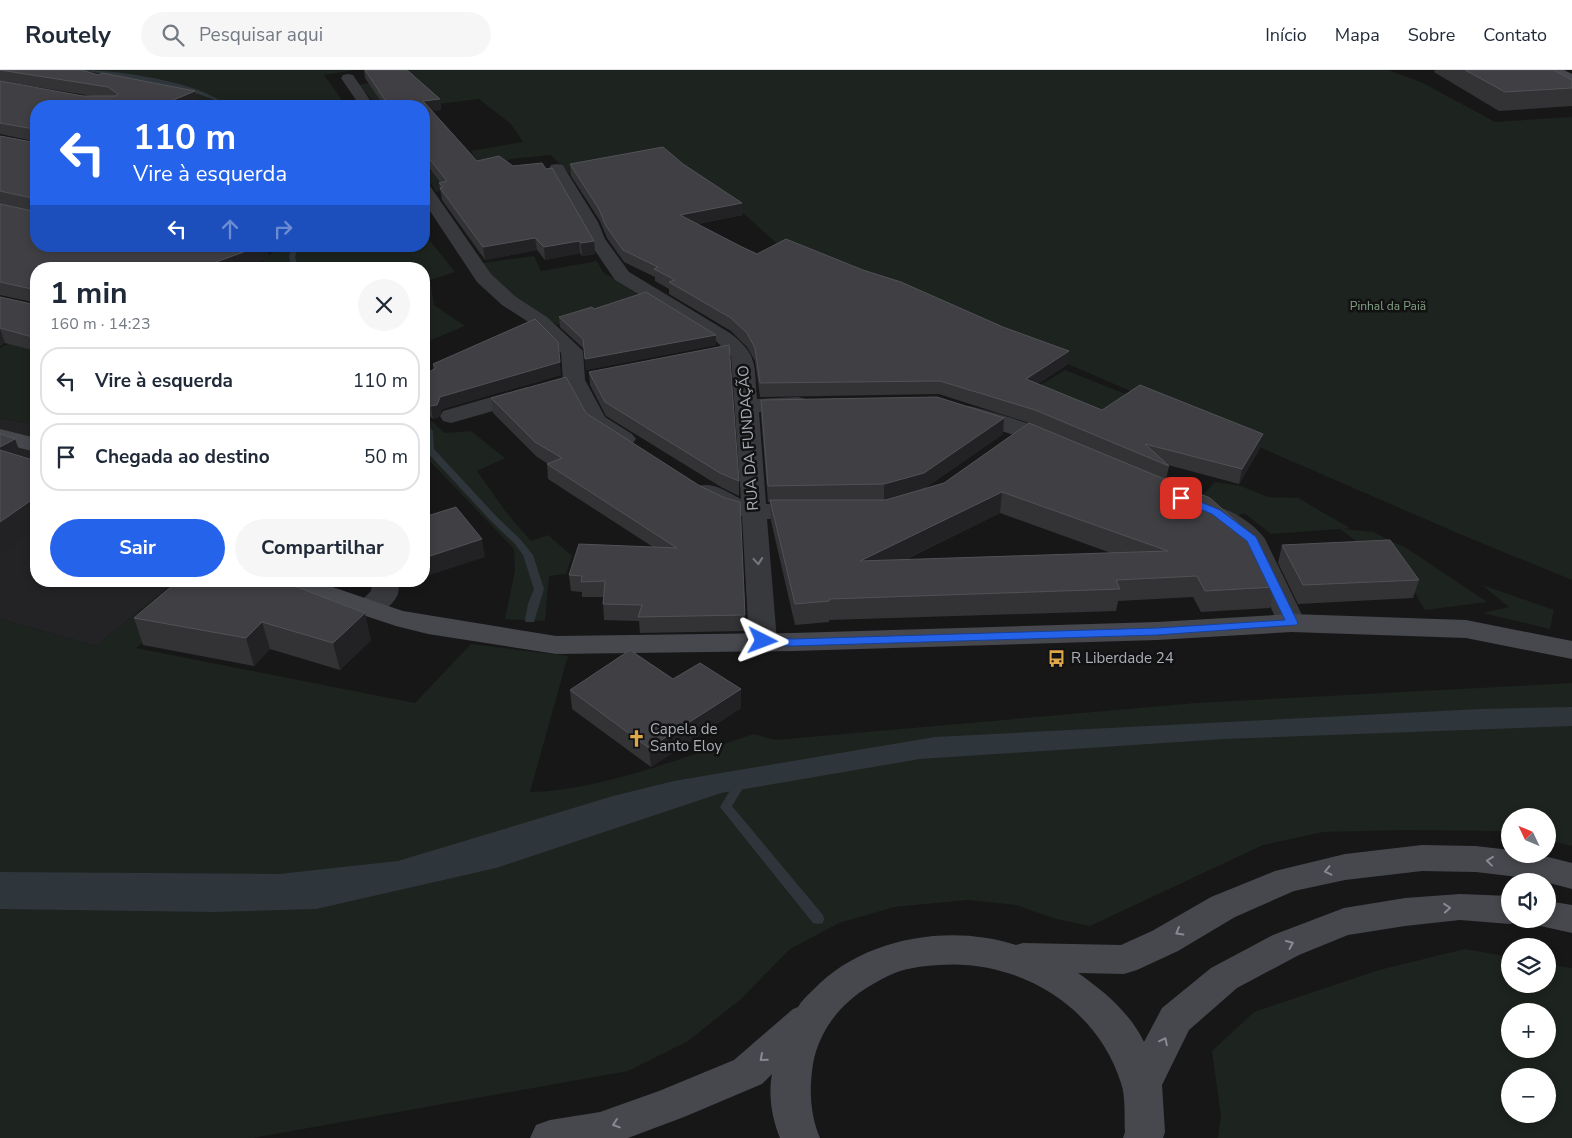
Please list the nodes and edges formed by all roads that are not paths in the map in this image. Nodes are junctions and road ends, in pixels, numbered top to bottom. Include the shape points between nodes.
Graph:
1 (1554, 70) edge
2 (348, 78) dead end
3 (1572, 80) edge
4 (363, 100) edge
5 (557, 168) dead end
6 (430, 199) edge
7 (737, 348) junction
8 (715, 354) edge
9 (596, 375) edge
10 (558, 384) junction
11 (816, 404) edge
12 (747, 406) junction
13 (947, 406) edge
14 (451, 416) dead end
15 (1025, 431) junction
16 (0, 436) edge
17 (30, 444) edge
18 (1002, 448) edge
19 (1070, 451) edge
20 (645, 452) edge
21 (686, 478) edge
22 (1198, 504) edge
23 (829, 511) edge
24 (754, 512) junction
25 (305, 587) edge
26 (385, 587) edge
27 (367, 609) junction
28 (1292, 623) junction
29 (763, 641) junction
30 (1572, 650) edge
31 (1572, 876) edge
32 (1501, 909) edge
33 (1556, 916) edge
34 (1572, 919) edge
35 (1006, 956) junction
36 (813, 1014) junction
37 (1142, 1085) junction
38 (550, 1138) edge
39 (800, 1138) edge
40 (1144, 1138) edge

1 - 3 main road
2 - 4 street
5 - 7 street, RUA DA FUNDAÇÃO via 590,222 596,239 622,276
6 - 10 street via 484,278 509,301 540,321 572,351
7 - 8 street
7 - 12 street, RUA DA FUNDAÇÃO via 742,356
9 - 10 street
10 - 14 street
10 - 20 street via 580,394 596,421
11 - 12 street
12 - 24 street, RUA DA FUNDAÇÃO
13 - 15 street
15 - 18 street
15 - 19 street
16 - 17 main road
21 - 24 street via 735,506
22 - 28 street via 1216,512 1252,539
23 - 24 street
24 -> 29 street, RUA DA FUNDAÇÃO
25 - 27 main road
26 - 27 street via 384,594
27 - 29 main road via 428,625 556,644
28 - 29 main road via 1157,631
28 - 30 main road via 1466,629
31 -> 35 main road via 1534,866 1467,859 1422,858 1345,867 1287,880 1232,903 1124,960
37 -> 32 main road via 1175,1019 1224,978 1286,945 1344,922 1460,907
33 - 34 main road
35 - 36 main road via 961,949 917,952 877,964 841,985
35 - 37 main road via 1052,974 1092,1003 1124,1041
36 -> 38 main road via 748,1072 600,1130
36 - 39 main road via 797,1047 790,1084 794,1124
37 - 40 main road

